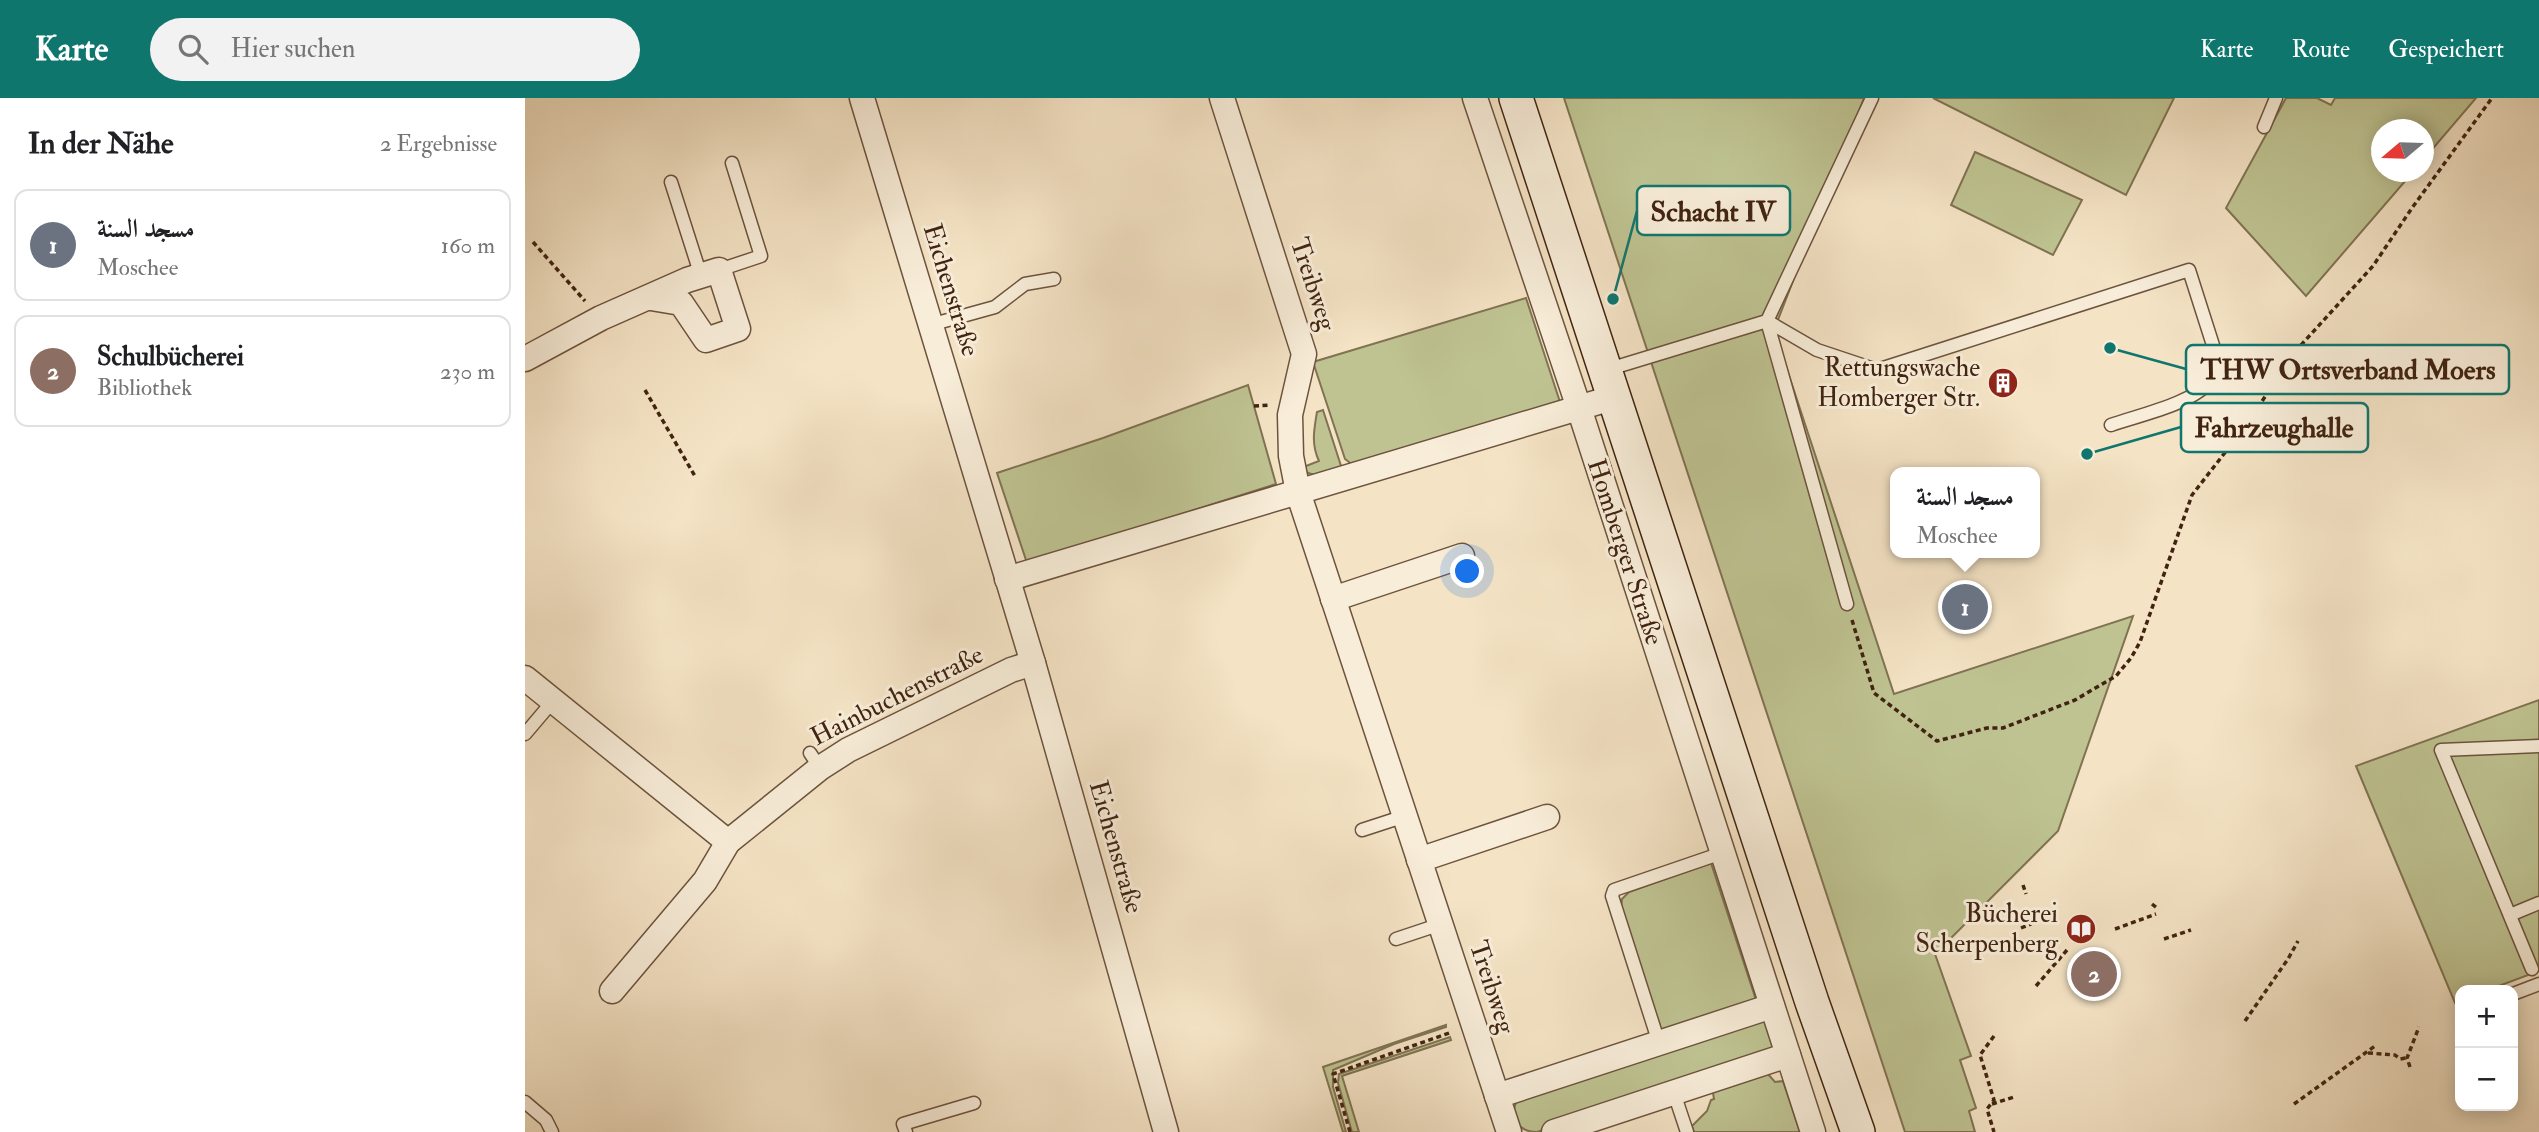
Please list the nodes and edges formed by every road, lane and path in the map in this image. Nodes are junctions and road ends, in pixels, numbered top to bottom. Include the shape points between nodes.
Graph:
1 (862, 98) edge
2 (1222, 98) edge
3 (1475, 98) edge
4 (1516, 98) edge
5 (1872, 98) edge
6 (2276, 98) edge
7 (2492, 98) edge
8 (2263, 127) dead end
9 (732, 163) dead end
10 (671, 182) dead end
11 (533, 242) dead end
12 (710, 273) junction
13 (1054, 279) dead end
14 (651, 298) junction
15 (601, 318) junction
16 (1767, 321) junction
17 (930, 325) junction
18 (525, 359) edge
19 (1610, 384) junction
20 (645, 390) dead end
21 (1579, 408) junction
22 (2111, 425) dead end
23 (696, 478) dead end
24 (1298, 492) junction
25 (1462, 556) dead end
26 (1007, 579) junction
27 (1333, 599) junction
28 (1847, 604) joint
29 (1033, 663) junction
30 (525, 678) edge
31 (553, 701) junction
32 (525, 734) edge
33 (2539, 746) edge
34 (1405, 816) junction
35 (1547, 817) dead end
36 (1362, 830) dead end
37 (728, 842) junction
38 (1722, 853) junction
39 (1419, 860) junction
40 (2023, 885) dead end
41 (2026, 894) dead end
42 (2158, 902) dead end
43 (2539, 903) edge
44 (2152, 904) dead end
45 (2156, 914) dead end
46 (2509, 915) junction
47 (2030, 922) dead end
48 (1441, 924) junction
49 (2021, 928) dead end
50 (2115, 929) dead end
51 (2191, 930) dead end
52 (1396, 939) dead end
53 (2164, 939) dead end
54 (2080, 940) dead end
55 (2298, 941) dead end
56 (2074, 942) dead end
57 (2067, 950) dead end
58 (2532, 969) dead end
59 (2539, 984) edge
60 (2036, 986) dead end
61 (612, 991) dead end
62 (2518, 992) edge
63 (1772, 1006) junction
64 (2245, 1021) dead end
65 (1473, 1025) junction
66 (2419, 1027) dead end
67 (1994, 1035) dead end
68 (1659, 1043) junction
69 (2375, 1046) dead end
70 (2368, 1053) junction
71 (1787, 1055) junction
72 (2407, 1058) junction
73 (2410, 1067) dead end
74 (1674, 1093) junction
75 (1497, 1096) junction
76 (2014, 1097) dead end
77 (525, 1102) edge
78 (974, 1103) dead end
79 (2294, 1104) dead end
80 (1990, 1105) junction
81 (552, 1132) edge
82 (906, 1132) edge
83 (1166, 1132) edge
84 (1350, 1132) edge
85 (1509, 1132) edge
86 (1553, 1132) edge
87 (1687, 1132) edge
88 (1813, 1132) edge
89 (1858, 1132) edge
90 (1994, 1132) edge

1 - 17 street, Eichenstraße
2 - 24 street, Treibweg via 1304,354 1290,415
3 - 21 street, Homberger Straße
4 - 19 main road, Homberger Straße
5 - 16 lane
6 - 8 lane
7 - 28 path via 2373,266 2292,355 2248,424 2192,495 2140,642 2116,676 2075,701 2003,728 1987,727 1937,741 1874,693
9 - 12 lane via 761,256
10 - 12 lane
11 - 15 path
12 - 14 street
12 - 14 street via 738,329 706,340 681,303
13 - 17 lane via 1025,284 995,307
14 - 15 street
15 - 18 street
16 - 19 lane
16 - 22 lane via 1817,350 1877,370 2189,270 2219,364 2212,380 2178,402
16 - 28 lane
17 - 26 street, Eichenstraße
19 - 21 street
19 - 89 main road, Homberger Straße
20 - 23 path
21 - 24 street
21 - 38 street, Homberger Straße
24 - 26 street
24 - 27 street, Treibweg
25 - 27 street
26 - 29 street, Eichenstraße
27 - 34 street, Treibweg
29 - 37 street, Hainbuchenstraße via 815,761
29 - 83 street, Eichenstraße
30 - 31 street
31 - 32 lane
31 - 37 street
33 - 46 lane via 2441,750
34 - 36 lane
34 - 39 street, Treibweg
35 - 39 street
37 - 61 street, Hainbuchenstraße via 705,881
38 - 63 street, Homberger Straße
38 - 68 lane via 1614,890 1612,896
39 - 48 street, Treibweg
40 - 41 path
42 - 44 path via 2157,908
43 - 46 lane
45 - 50 path
46 - 58 lane
47 - 49 path
48 - 52 lane
48 - 65 street, Treibweg
51 - 53 path
54 - 56 path
55 - 64 path
57 - 60 path
59 - 62 lane
63 - 68 street
63 - 71 street, Homberger Straße
65 - 75 street, Treibweg
65 - 84 path via 1333,1073
66 - 72 path
67 - 80 path via 1980,1055 1994,1100
68 - 75 street
69 - 70 path
70 - 72 path
70 - 79 path
71 - 74 street
71 - 88 street, Homberger Straße
72 - 73 path
74 - 86 street
74 - 87 lane
75 - 85 street, Treibweg
76 - 80 path
77 - 81 lane via 547,1120
78 - 82 lane via 902,1124
80 - 90 path via 1987,1109

